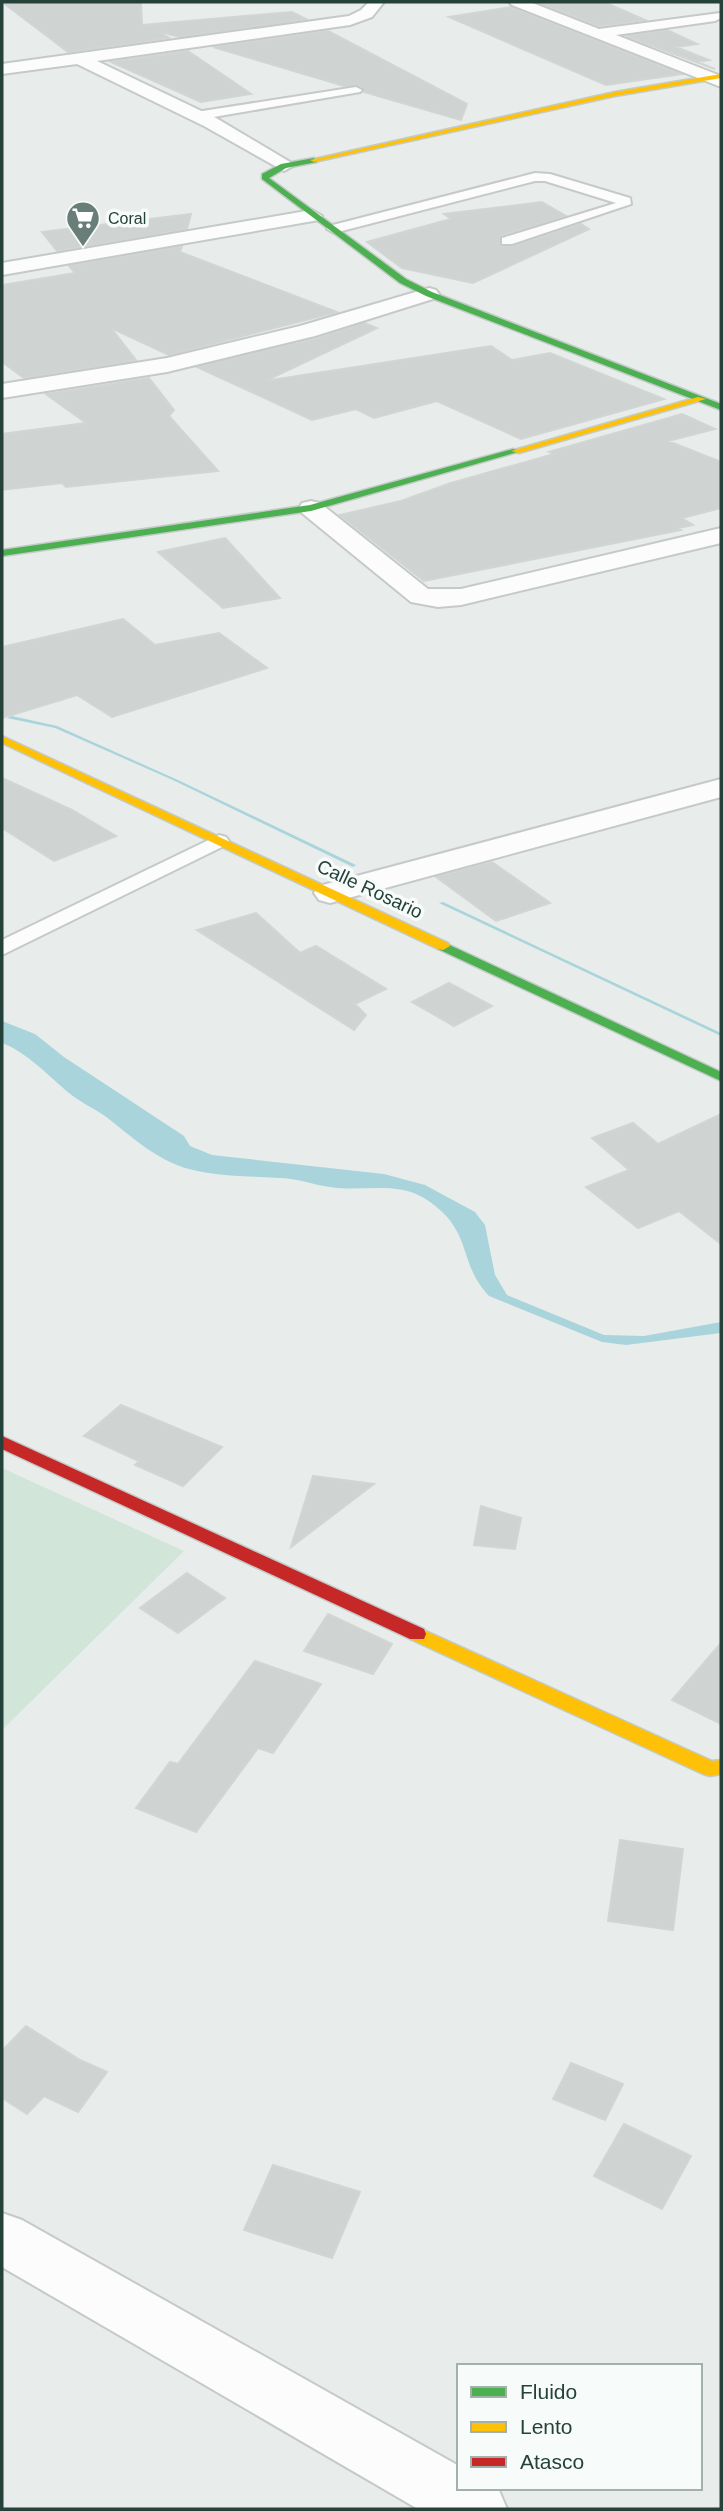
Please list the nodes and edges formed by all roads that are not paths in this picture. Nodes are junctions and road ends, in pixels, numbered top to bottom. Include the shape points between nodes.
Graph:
1 (376, 2) edge
2 (517, 2) edge
3 (715, 16) dead end
4 (599, 33) junction
5 (79, 58) junction
6 (2, 69) edge
7 (718, 79) edge
8 (356, 90) dead end
9 (196, 116) junction
10 (284, 166) junction
11 (312, 216) junction
12 (334, 229) junction
13 (507, 241) dead end
14 (2, 269) edge
15 (429, 293) junction
16 (2, 391) edge
17 (701, 399) junction
18 (721, 407) edge
19 (311, 508) junction
20 (721, 536) edge
21 (2, 553) edge
22 (2, 739) edge
23 (721, 788) edge
24 (219, 841) junction
25 (330, 893) junction
26 (2, 948) edge
27 (721, 1077) edge
28 (2, 1441) edge
29 (721, 1767) edge
30 (2, 2238) edge
31 (476, 2509) edge

1 - 5 street via 370,13 338,22
2 - 4 street
3 - 4 street
4 - 7 street
5 - 6 street
5 - 9 street
7 - 10 street via 615,94
8 - 9 lane
9 - 10 street
10 - 11 street via 266,179
11 - 12 street
11 - 14 street
12 - 13 lane via 535,177 625,201
12 - 15 street via 403,281
15 - 16 street via 307,331 167,365
15 - 17 street
17 - 18 street
17 - 19 street
19 - 20 street via 421,596 438,599
19 - 21 street
22 - 24 street, Calle Rosario
23 - 25 street
24 - 25 street, Calle Rosario
24 - 26 lane
25 - 27 street, Calle Rosario
28 - 29 street via 710,1769
30 - 31 street

